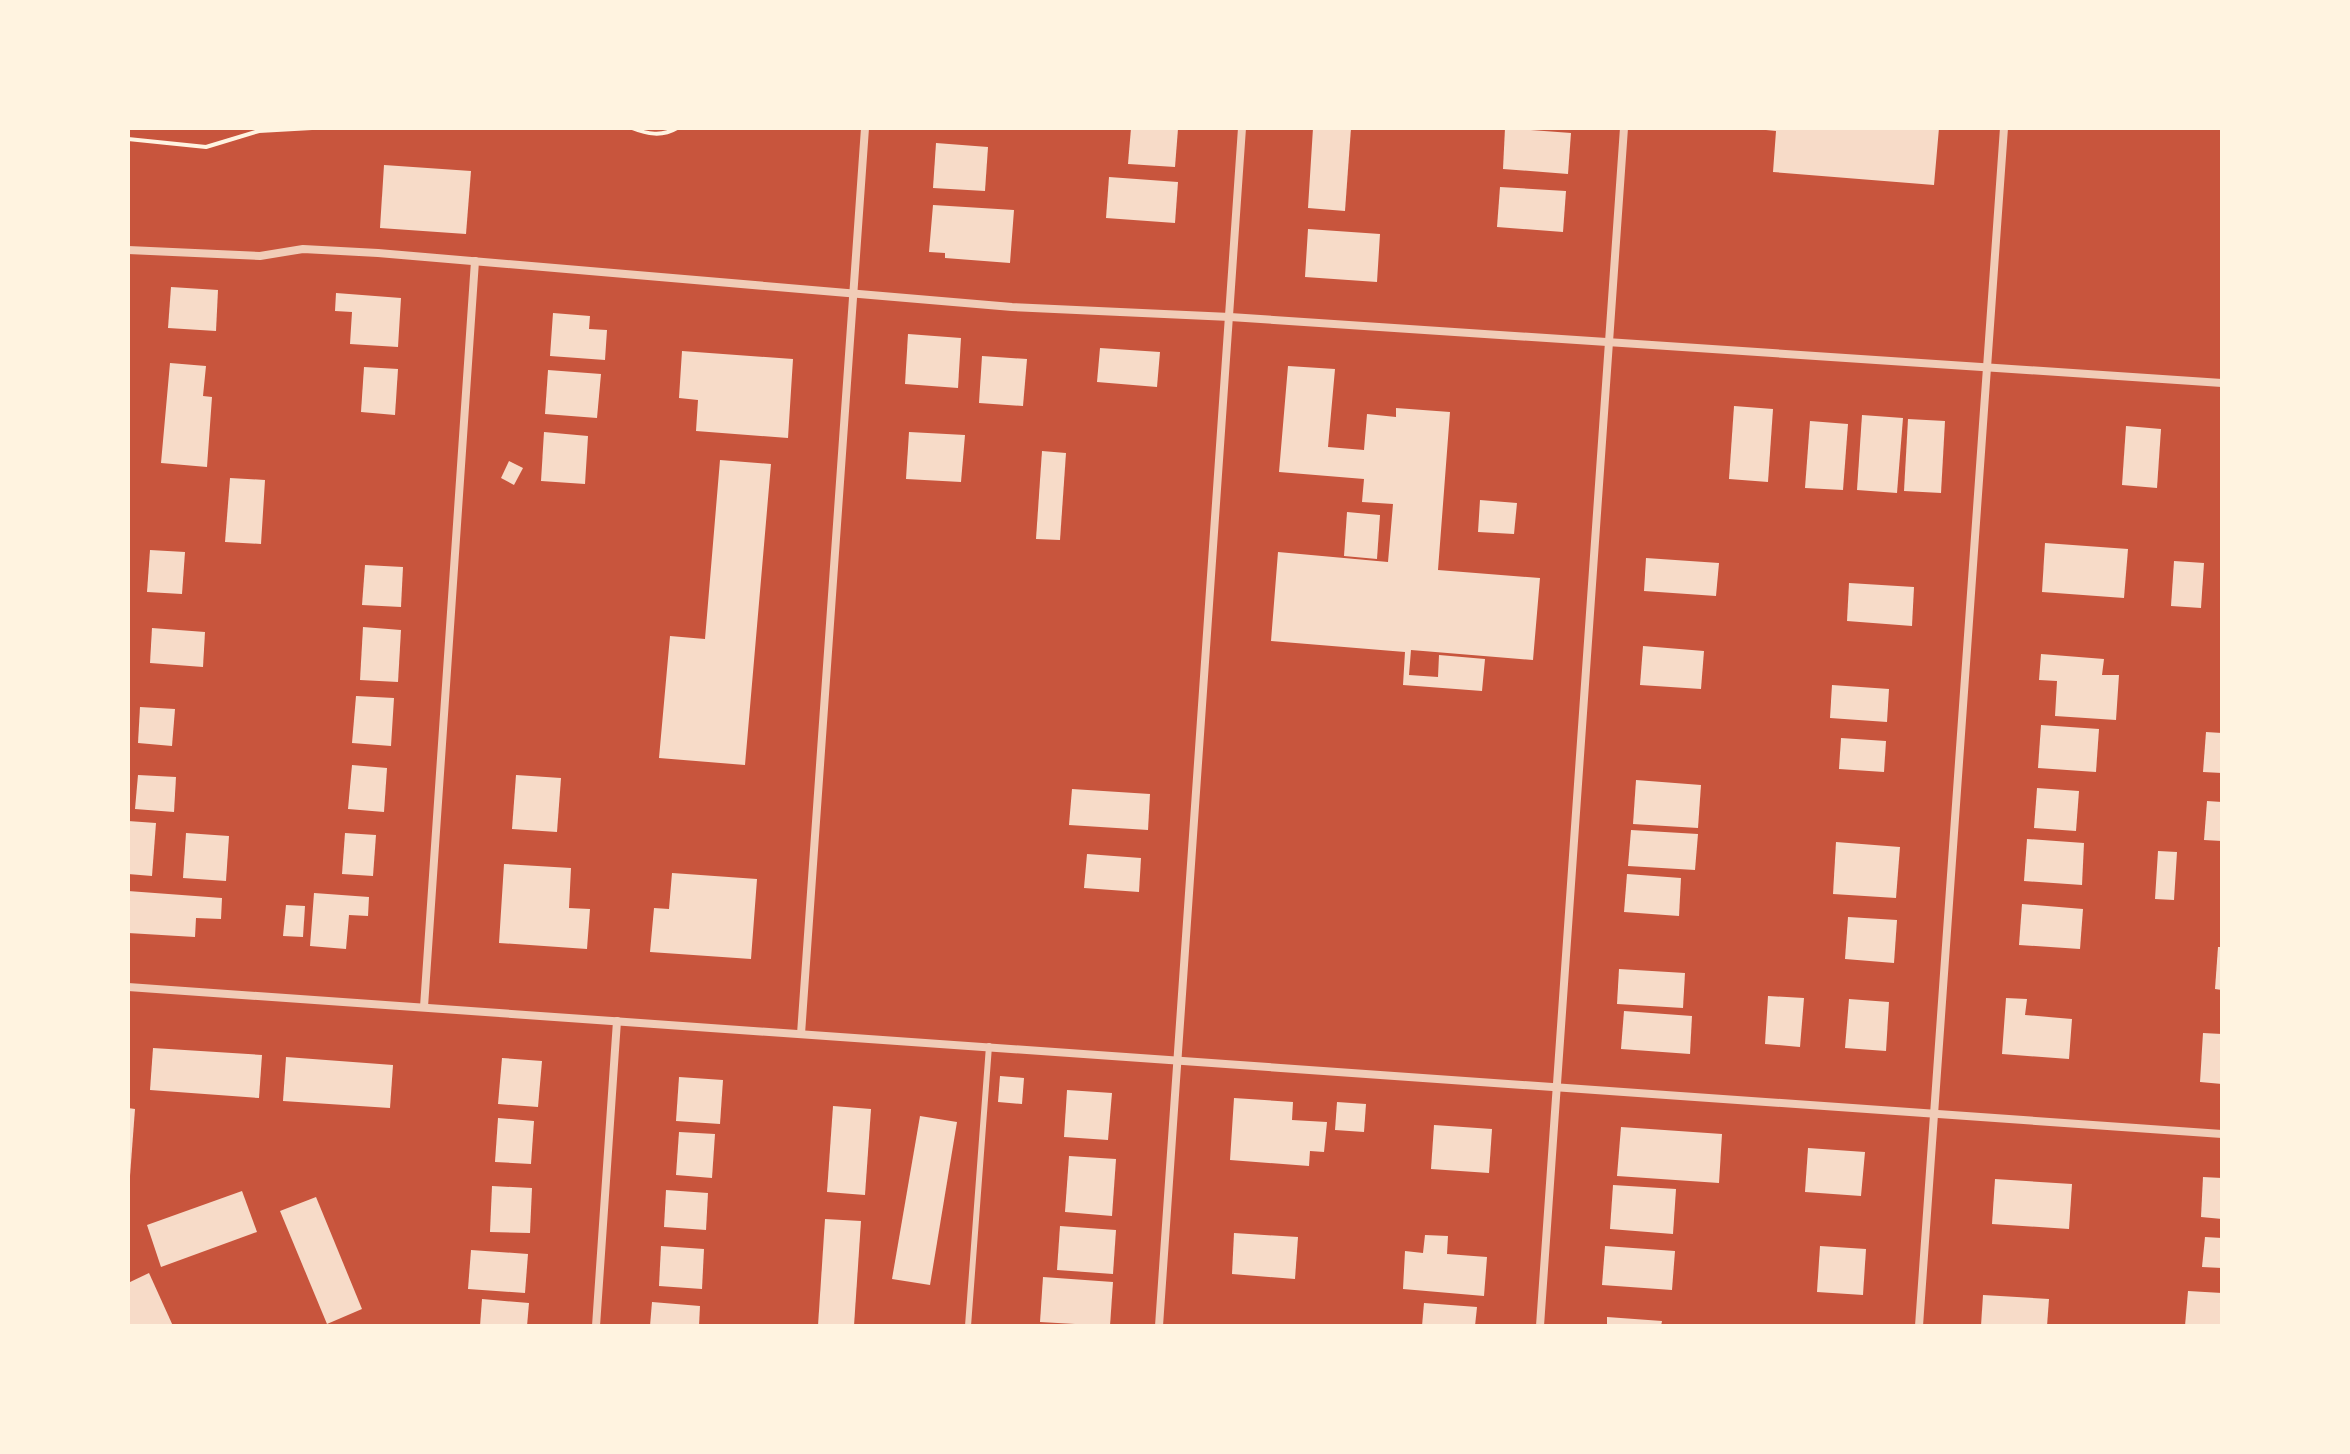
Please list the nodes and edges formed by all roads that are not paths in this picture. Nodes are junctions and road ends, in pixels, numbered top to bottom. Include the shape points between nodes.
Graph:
1 (865, 128) edge
2 (1242, 128) edge
3 (1624, 128) edge
4 (2004, 128) edge
5 (128, 250) edge
6 (475, 261) junction
7 (853, 293) junction
8 (1230, 317) junction
9 (1609, 342) junction
10 (1987, 366) junction
11 (2222, 383) edge
12 (130, 989) edge
13 (424, 1007) junction
14 (617, 1021) junction
15 (801, 1034) junction
16 (989, 1046) junction
17 (1179, 1059) junction
18 (1557, 1086) junction
19 (1934, 1114) junction
20 (2222, 1134) edge
21 (596, 1326) edge
22 (968, 1326) edge
23 (1159, 1326) edge
24 (1540, 1326) edge
25 (1919, 1326) edge

1 - 7 street
2 - 8 street
3 - 9 street
4 - 10 street
5 - 6 street via 260,256 303,249
6 - 7 street
6 - 13 street
7 - 8 street
7 - 15 street
8 - 9 street
8 - 17 street
9 - 10 street
9 - 18 street
10 - 11 street
10 - 19 street
12 - 13 street
13 - 14 street
14 - 15 street
14 - 21 street
15 - 16 street
16 - 17 street
16 - 22 lane
17 - 18 street
17 - 23 street
18 - 19 street
18 - 24 street
19 - 20 street
19 - 25 street

